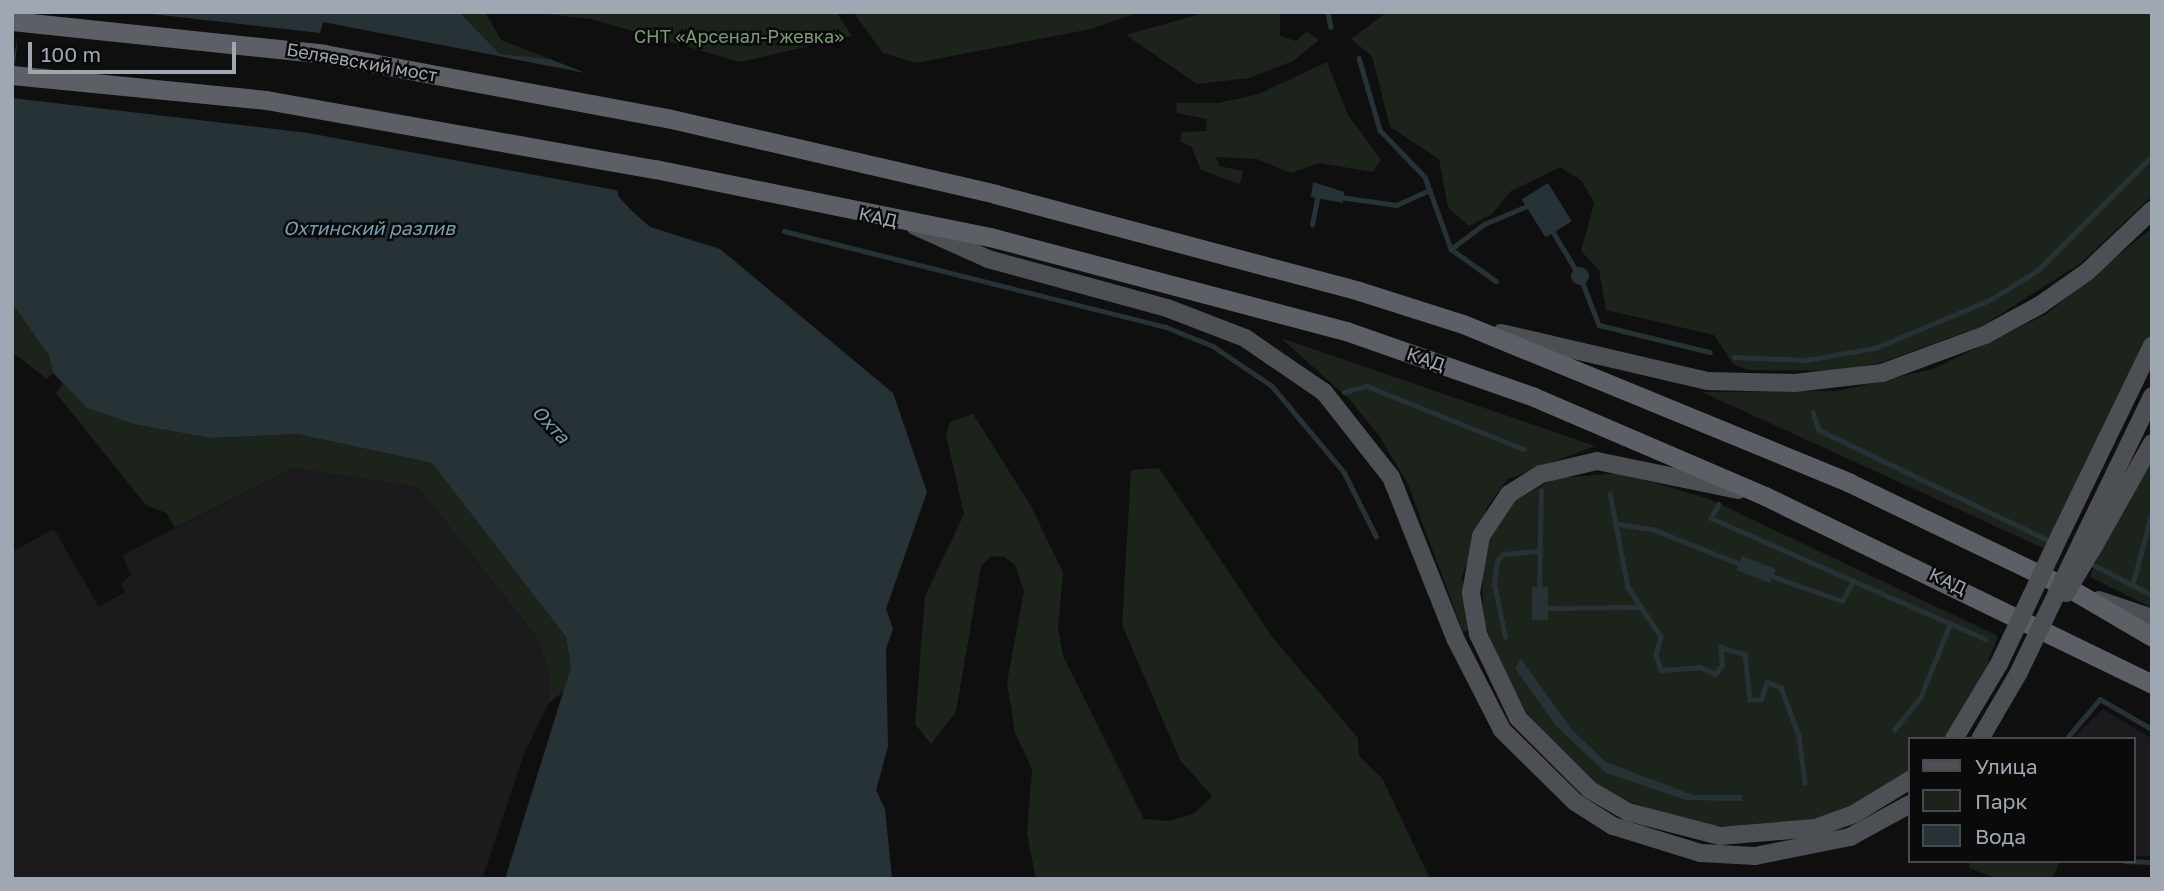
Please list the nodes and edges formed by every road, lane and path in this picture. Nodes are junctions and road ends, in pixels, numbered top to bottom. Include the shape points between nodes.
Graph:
1 (12, 21) edge
2 (12, 75) edge
3 (2152, 210) edge
4 (909, 223) junction
5 (1463, 324) junction
6 (2152, 346) edge
7 (2152, 396) edge
8 (2152, 443) edge
9 (1765, 496) junction
10 (2088, 544) junction
11 (2074, 591) junction
12 (2152, 618) edge
13 (2152, 637) edge
14 (2152, 684) edge
15 (1955, 737) edge
16 (1981, 737) edge
17 (1909, 781) edge
18 (1909, 805) edge

1 - 5 highway, Беляевский мост via 324,54 667,118 995,194
2 - 4 highway, КАД via 266,100 655,169
3 - 5 main road via 2087,272 2040,305 1929,359 1859,377 1707,381
4 - 9 highway, КАД via 990,237 1346,331 1534,397
4 - 18 main road via 988,259 1167,308 1245,338 1324,392 1391,477 1456,640 1502,730 1574,802 1614,826 1701,853 1755,856 1850,837
5 - 11 highway via 1850,483
6 - 15 main road, bridge via 1999,664
7 - 10 main road
8 - 10 main road
9 - 14 highway, КАД
9 - 17 main road via 1597,461 1541,474 1509,494 1490,517 1474,555 1478,634 1495,676 1518,718 1590,790 1675,828 1763,836 1815,828 1854,814
10 - 16 main road, bridge
11 - 12 main road
11 - 13 highway

